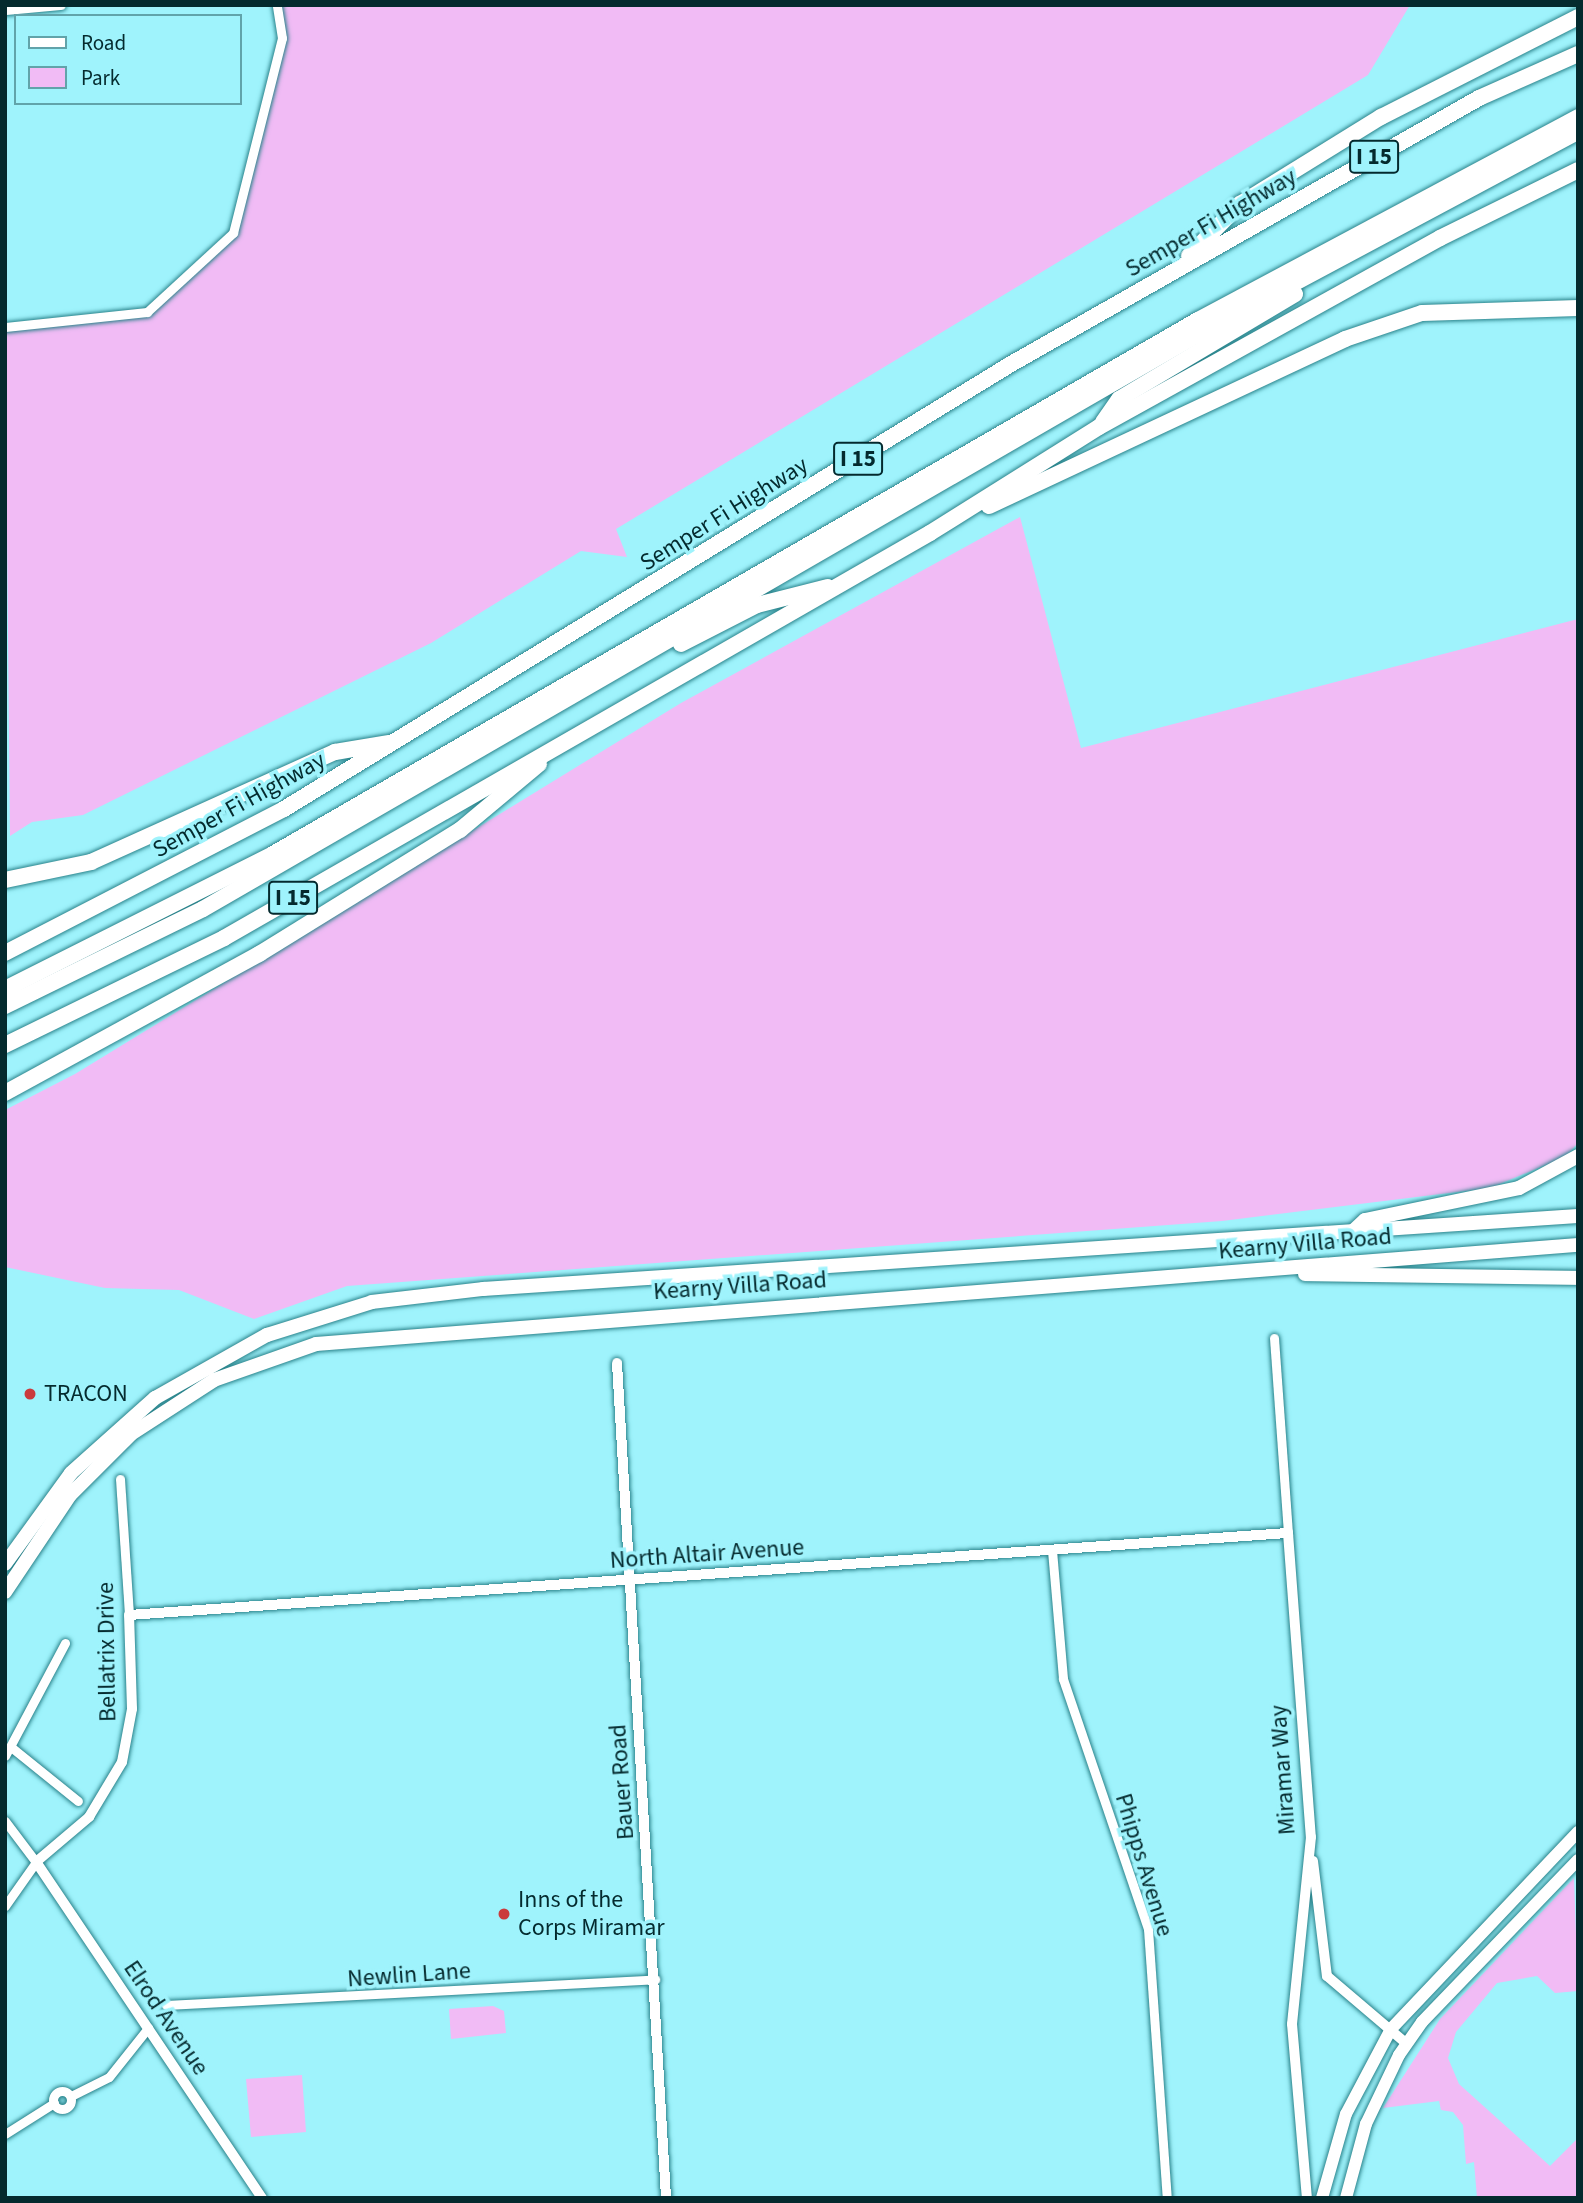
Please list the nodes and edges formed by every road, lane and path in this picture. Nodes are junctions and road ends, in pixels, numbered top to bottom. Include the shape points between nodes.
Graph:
1 (61, 5) edge
2 (277, 5) edge
3 (5, 9) edge
4 (1578, 16) edge
5 (1578, 54) edge
6 (1578, 117) edge
7 (1578, 132) edge
8 (1578, 170) edge
9 (1352, 251) junction
10 (1175, 270) junction
11 (1576, 309) edge
12 (5, 327) edge
13 (1099, 427) junction
14 (930, 533) junction
15 (838, 586) junction
16 (639, 659) junction
17 (573, 735) junction
18 (399, 741) junction
19 (5, 880) edge
20 (5, 953) edge
21 (5, 989) edge
22 (5, 1006) edge
23 (5, 1045) edge
24 (5, 1093) edge
25 (1578, 1156) edge
26 (1578, 1216) edge
27 (1353, 1231) junction
28 (1578, 1245) edge
29 (1283, 1270) junction
30 (1578, 1278) edge
31 (1274, 1338) dead end
32 (617, 1363) dead end
33 (120, 1479) dead end
34 (1288, 1533) junction
35 (1052, 1550) junction
36 (5, 1564) edge
37 (628, 1581) junction
38 (5, 1592) edge
39 (129, 1615) junction
40 (65, 1643) dead end
41 (8, 1752) edge
42 (78, 1801) dead end
43 (5, 1821) edge
44 (1578, 1832) edge
45 (1311, 1838) junction
46 (1578, 1860) edge
47 (36, 1861) junction
48 (5, 1906) edge
49 (655, 1979) junction
50 (166, 2005) dead end
51 (148, 2028) junction
52 (1391, 2028) junction
53 (1407, 2044) junction
54 (5, 2134) edge
55 (262, 2198) edge
56 (666, 2198) edge
57 (1167, 2198) edge
58 (1307, 2198) edge
59 (1322, 2198) edge
60 (1346, 2198) edge

1 - 3 street
2 - 12 street via 282,38 233,233 147,312
4 - 10 highway via 1381,117 1240,204
5 - 10 highway, Semper Fi Highway / I 15 via 1479,98
6 - 21 highway via 1198,320 273,854
7 - 9 highway
8 - 13 highway, I 15 via 1440,238
9 - 13 highway via 1330,272 1119,400
9 - 16 highway
10 - 18 highway, Semper Fi Highway / I 15
11 - 14 highway via 1422,313 1345,339
13 - 14 highway, I 15
14 - 15 highway, I 15
15 - 16 highway via 757,605
15 - 17 highway, I 15
16 - 22 highway via 203,909
17 - 23 highway, I 15 via 224,938
17 - 24 highway via 460,831 259,954
18 - 19 highway via 335,751 91,862
18 - 20 highway, Semper Fi Highway / I 15 via 284,809
25 - 27 main road via 1519,1188 1365,1220
26 - 27 main road, Kearny Villa Road
27 - 36 main road, Kearny Villa Road via 483,1289 343,1309 267,1335 155,1398 71,1473
28 - 29 main road, Kearny Villa Road
29 - 30 main road
29 - 38 main road, Kearny Villa Road via 316,1344 214,1380 131,1434 70,1495
31 - 34 street, Miramar Way
32 - 37 street, Bauer Road
33 - 39 street, Bellatrix Drive
34 - 35 street, North Altair Avenue
34 - 45 street, Miramar Way
35 - 37 street, North Altair Avenue
35 - 57 street, Phipps Avenue via 1063,1679 1148,1929
37 - 39 street, North Altair Avenue
37 - 49 street, Bauer Road
39 - 47 street, Bellatrix Drive via 132,1709 122,1762 89,1817
40 - 41 street
41 - 42 street
43 - 47 street
44 - 52 main road
45 - 52 street via 1326,1976
45 - 58 street, Miramar Way via 1292,2024
46 - 53 main road
47 - 48 street, Bellatrix Drive
47 - 51 street, Elrod Avenue
49 - 50 street, Newlin Lane
49 - 56 street, Bauer Road
51 - 54 street via 109,2077 71,2096 58,2091 54,2103
51 - 55 street, Elrod Avenue
52 - 53 street
52 - 59 main road via 1346,2114
53 - 60 main road via 1366,2124

